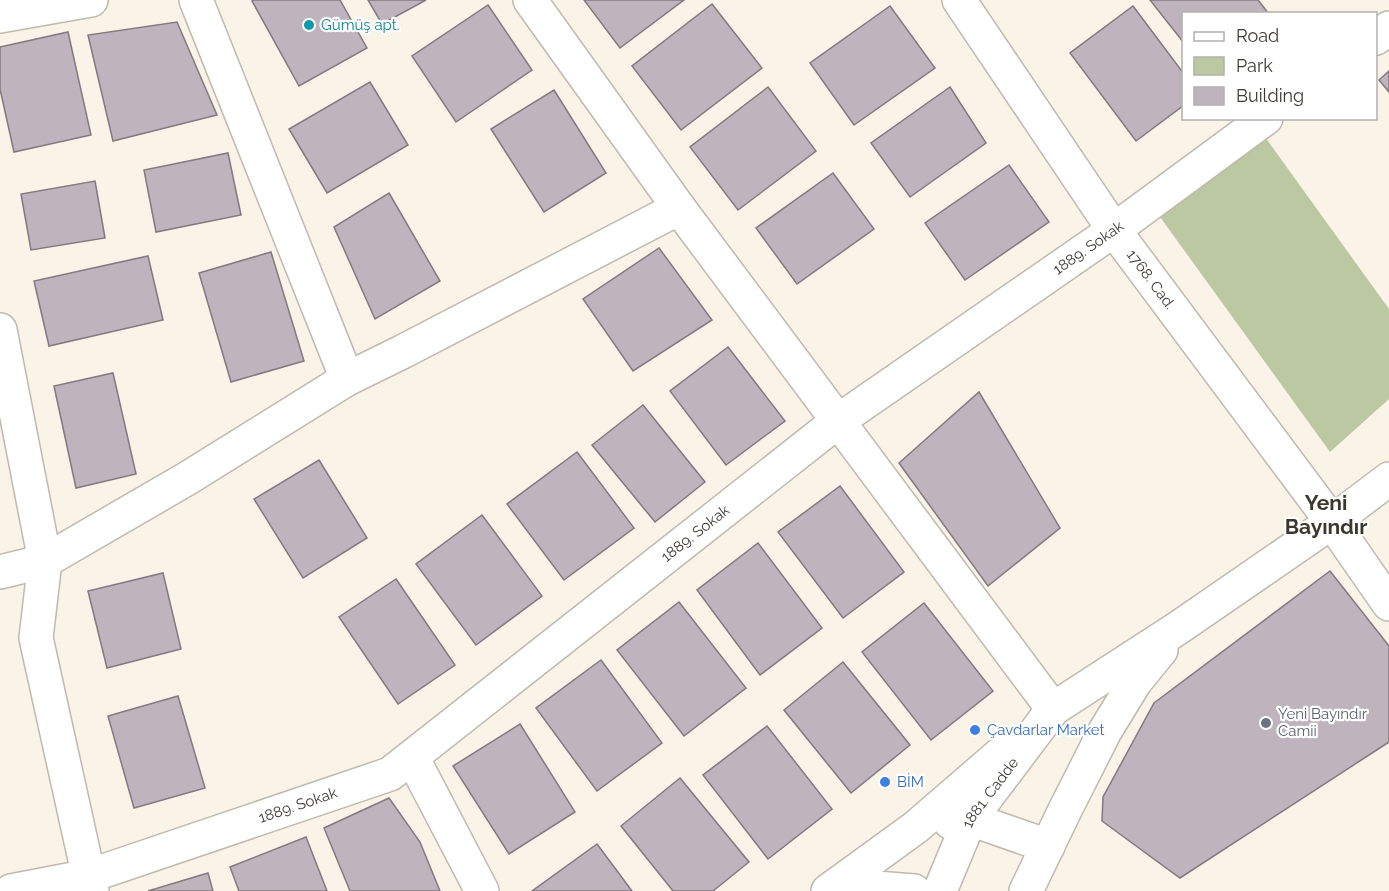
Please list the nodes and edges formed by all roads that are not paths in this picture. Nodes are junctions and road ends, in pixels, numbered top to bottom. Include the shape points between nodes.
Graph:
1 (91, 0) edge
2 (196, 0) edge
3 (530, 0) edge
4 (959, 0) edge
5 (0, 16) edge
6 (1389, 28) edge
7 (1377, 37) edge
8 (1263, 120) edge
9 (679, 208) junction
10 (1114, 230) junction
11 (0, 330) edge
12 (347, 379) junction
13 (838, 421) junction
14 (1389, 479) edge
15 (1332, 522) junction
16 (45, 561) junction
17 (0, 572) edge
18 (1389, 603) edge
19 (1178, 628) junction
20 (1053, 709) junction
21 (412, 757) junction
22 (970, 819) junction
23 (916, 827) junction
24 (1048, 846) junction
25 (90, 883) edge
26 (833, 888) edge
27 (11, 891) edge
28 (482, 891) edge
29 (914, 891) edge
30 (940, 891) edge
31 (1026, 891) edge

1 - 5 street
2 - 12 street
3 - 9 street
4 - 10 street, 1768. Cad.
6 - 7 street
8 - 10 street, 1889. Sokak
9 - 12 street
9 - 13 street
10 - 13 street, 1889. Sokak
10 - 15 street, 1768. Cad.
11 - 16 street
12 - 16 street
13 - 20 street
13 - 21 street, 1889. Sokak
14 - 15 street, 1881. Cadde
15 - 18 street, 1768. Cad.
15 - 19 street, 1881. Cadde
16 - 17 street
16 - 25 street via 36,638
19 - 20 street, 1881. Cadde
19 - 24 street via 1135,682 1105,731
20 - 22 street, 1881. Cadde
20 - 23 street
21 - 25 street, 1889. Sokak via 390,774
21 - 28 street
22 - 23 street
22 - 24 street
22 - 30 street, 1881. Cadde
23 - 26 street
24 - 31 street
25 - 27 street, 1889. Sokak
26 - 29 street

